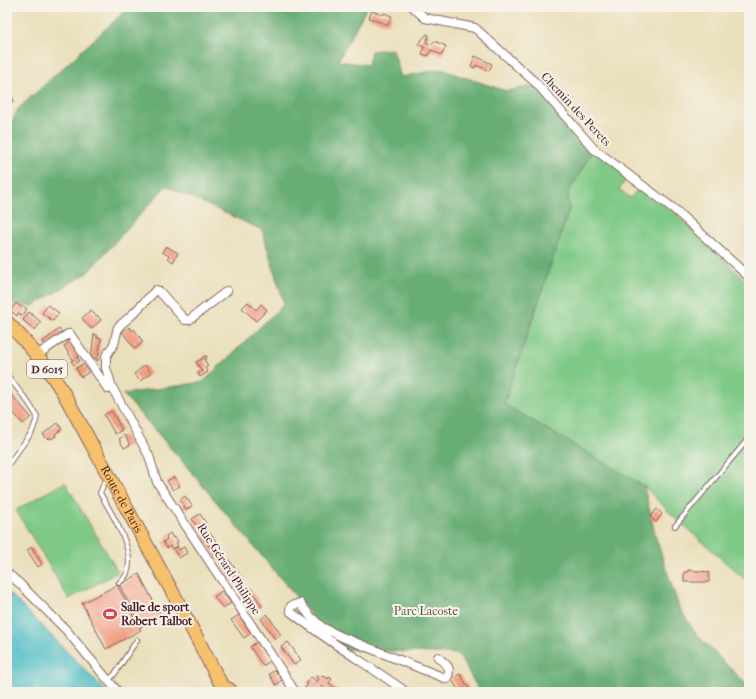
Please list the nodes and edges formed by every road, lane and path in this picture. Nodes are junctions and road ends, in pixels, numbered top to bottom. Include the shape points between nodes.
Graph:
1 (413, 7) edge
2 (749, 277) edge
3 (227, 291) dead end
4 (7, 322) edge
5 (37, 355) junction
6 (7, 375) edge
7 (112, 387) junction
8 (749, 438) edge
9 (7, 466) edge
10 (110, 477) junction
11 (675, 526) dead end
12 (7, 573) edge
13 (119, 583) dead end
14 (137, 640) dead end
15 (438, 658) dead end
16 (108, 680) junction
17 (225, 690) edge
18 (118, 692) edge
19 (295, 692) edge
20 (405, 692) edge

1 - 2 street, Chemin des Perets via 425,18 475,28 537,84 594,149 674,209
3 - 7 street via 189,320 185,320 156,290 118,327 114,344 106,356 106,368
4 - 5 main road, Route de Paris / D 6015
5 - 7 street via 70,334 108,389
5 - 10 main road, Route de Paris / D 6015 via 63,392
6 - 9 lane via 37,416 32,432
7 - 19 street, Rue Gérard Philippe via 149,456 157,482
8 - 11 lane
10 - 13 lane via 100,493 122,533 129,557 128,574
10 - 17 main road, Route de Paris / D 6015
12 - 16 street via 66,630
14 - 16 lane
15 - 20 street via 449,668 447,679 322,627 300,603 291,606 291,612 312,629
16 - 18 street

